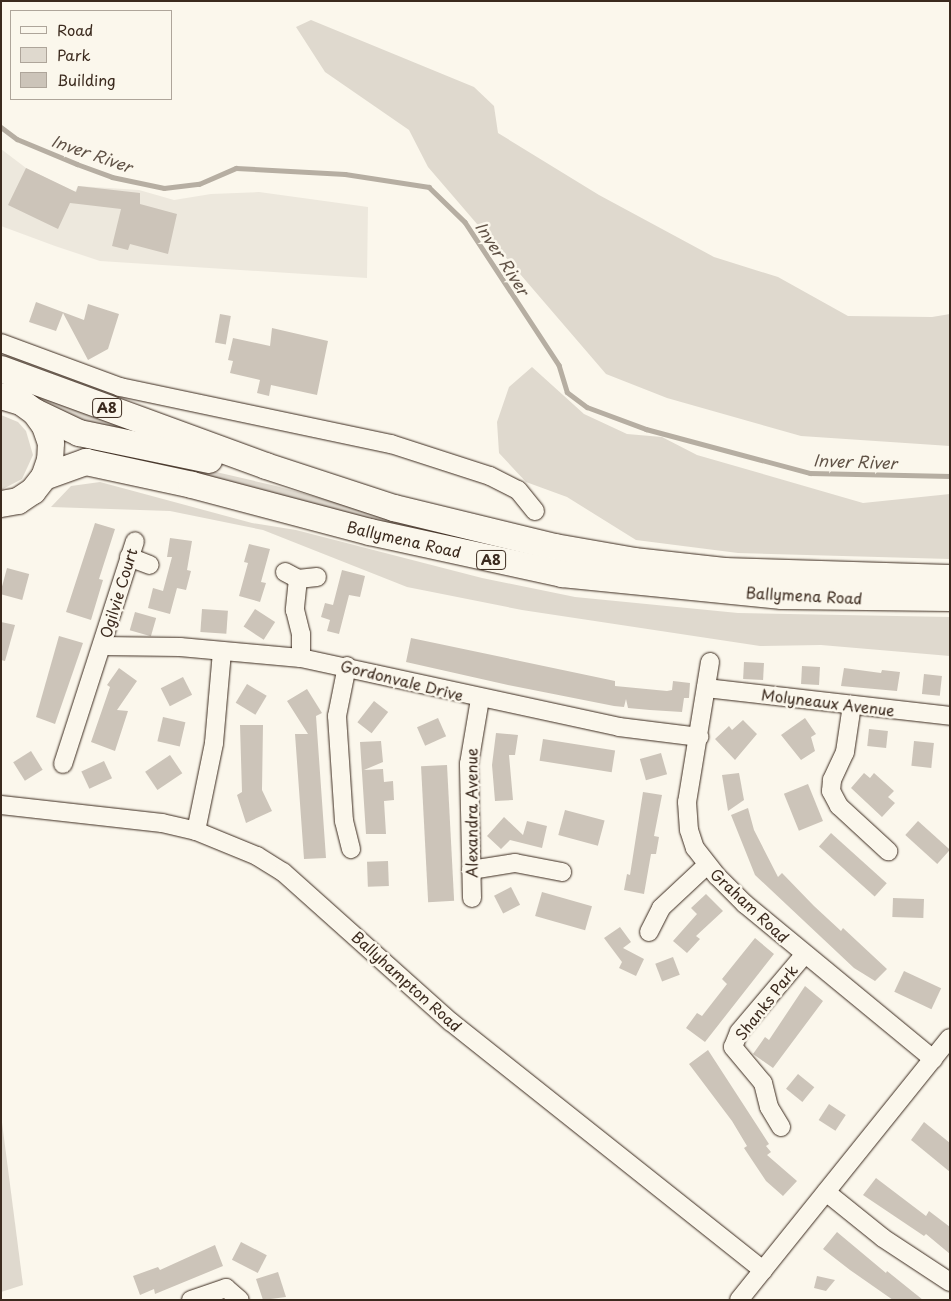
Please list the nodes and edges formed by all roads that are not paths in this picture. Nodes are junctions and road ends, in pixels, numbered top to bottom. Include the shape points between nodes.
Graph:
1 (1, 343) edge
2 (1, 369) edge
3 (88, 389) junction
4 (1, 396) edge
5 (35, 412) junction
6 (44, 477) junction
7 (1, 504) edge
8 (394, 508) junction
9 (536, 511) dead end
10 (150, 565) dead end
11 (317, 577) dead end
12 (950, 578) edge
13 (950, 598) edge
14 (102, 646) junction
15 (222, 652) junction
16 (301, 658) junction
17 (710, 662) dead end
18 (347, 666) junction
19 (706, 688) junction
20 (480, 699) junction
21 (852, 705) junction
22 (950, 716) edge
23 (699, 737) junction
24 (63, 764) dead end
25 (1, 805) edge
26 (196, 831) junction
27 (351, 849) dead end
28 (888, 851) dead end
29 (707, 865) junction
30 (471, 870) junction
31 (562, 872) dead end
32 (472, 898) dead end
33 (649, 932) dead end
34 (805, 954) junction
35 (950, 1038) edge
36 (933, 1059) junction
37 (781, 1127) dead end
38 (826, 1192) junction
39 (763, 1270) junction
40 (950, 1282) edge
41 (191, 1300) edge
42 (240, 1300) edge
43 (739, 1300) edge

1 - 3 street, Ballymena Road
2 - 3 highway, Ballymena Road / A8
3 - 8 highway, Ballymena Road / A8 via 266,466
3 - 9 street, Ballymena Road via 206,407 391,444 490,476 518,490
4 - 5 highway, A8 via 21,402
5 - 6 highway, A8 via 46,426 51,443
5 - 8 highway, A8 via 79,433 245,468
6 - 7 highway, A8 via 26,496
6 - 13 highway, Ballymena Road / A8 via 86,462 192,485 370,532 562,574 782,596
8 - 12 highway, Ballymena Road / A8 via 555,547 634,561 785,576
10 - 14 street, Ogilvie Court via 132,549
11 - 16 street via 292,576 294,608 301,634
14 - 15 street, Gordonvale Drive via 180,647
14 - 24 street, Ogilvie Court
15 - 16 street, Gordonvale Drive
15 - 26 street via 214,743
16 - 18 street, Gordonvale Drive
17 - 19 street, Graham Road
18 - 20 street, Gordonvale Drive
18 - 27 street via 337,716 344,821
19 - 21 street, Molyneaux Avenue
19 - 23 street, Graham Road
20 - 23 street, Gordonvale Drive via 627,728
20 - 30 street, Alexandra Avenue via 470,751
21 - 22 street, Molyneaux Avenue
21 - 28 street via 846,752 832,780 831,791 839,806
23 - 29 street, Graham Road via 688,797 688,823 695,848
25 - 26 street, Ballyhampton Road via 162,823
26 - 39 street, Ballyhampton Road via 257,856 283,872 451,1022
29 - 33 street via 662,908
29 - 34 street, Graham Road via 745,904
30 - 31 street via 515,863
30 - 32 street, Alexandra Avenue
34 - 36 street, Graham Road
34 - 37 street, Shanks Park via 739,1032 733,1047 763,1083 769,1107
35 - 36 street
36 - 38 street
38 - 39 street
38 - 40 street via 883,1238
39 - 43 street
41 - 42 street via 226,1288

